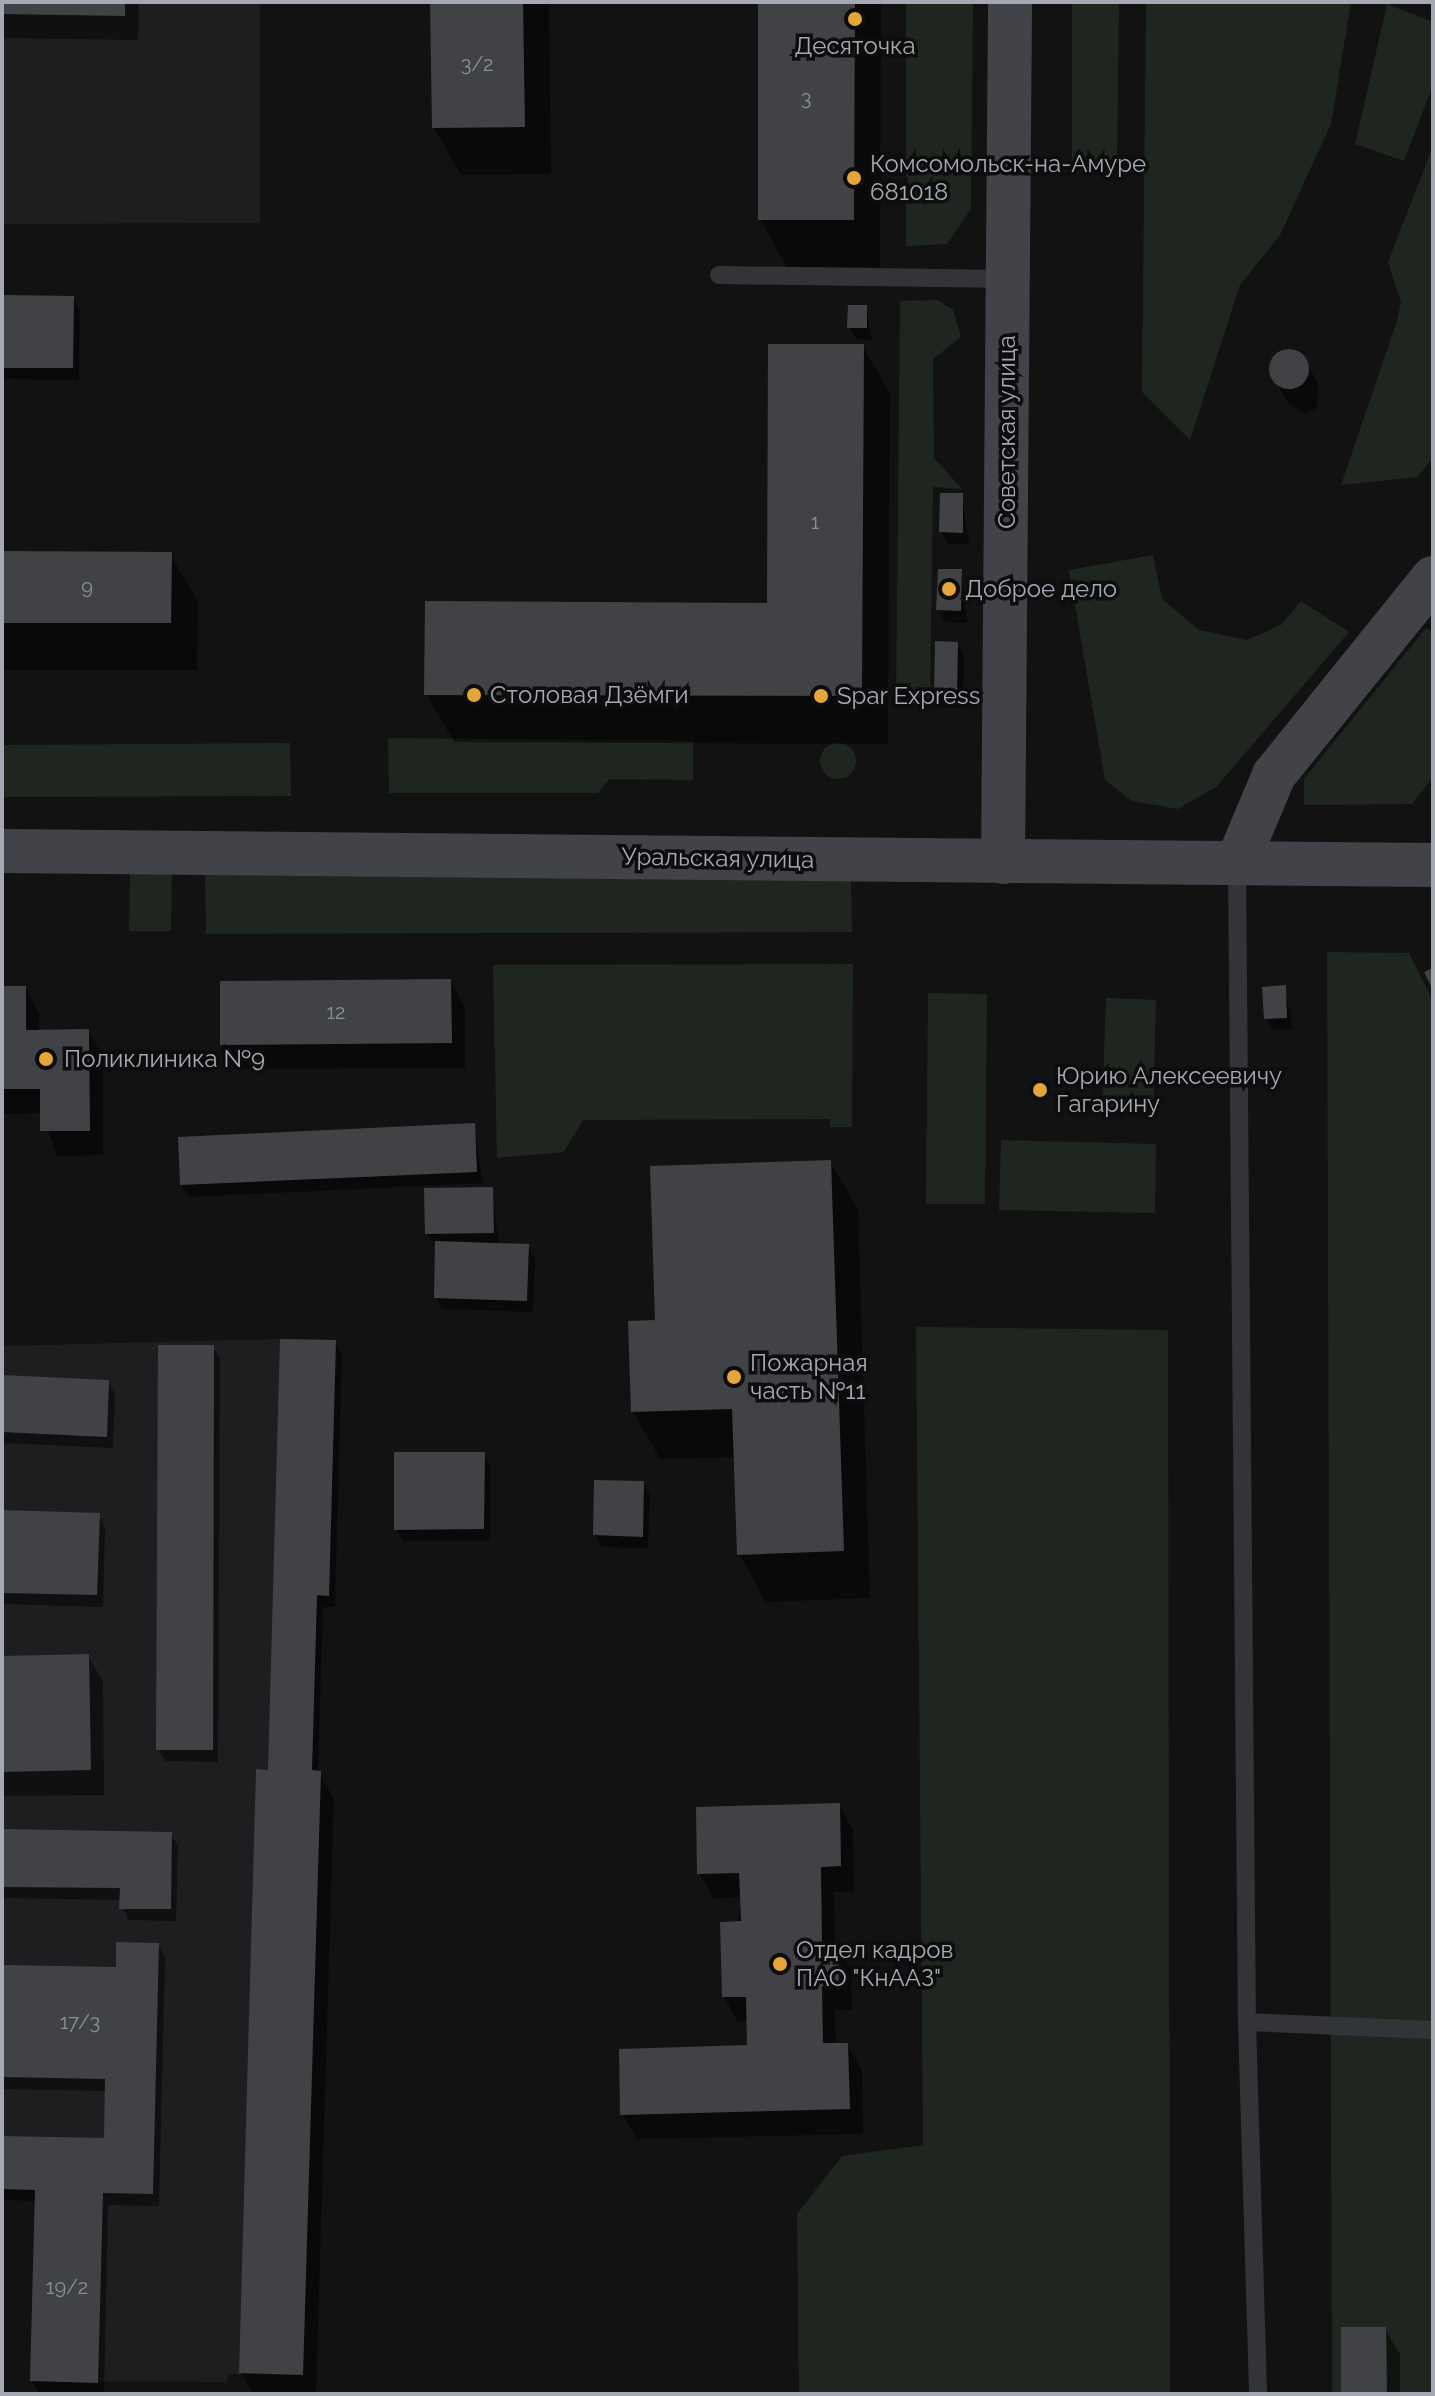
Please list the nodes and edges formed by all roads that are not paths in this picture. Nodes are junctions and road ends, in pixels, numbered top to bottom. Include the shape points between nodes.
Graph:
1 (1010, 2) edge
2 (719, 275) dead end
3 (1008, 279) junction
4 (1433, 578) edge
5 (2, 851) edge
6 (1428, 858) edge
7 (1003, 862) junction
8 (1237, 863) junction
9 (1247, 2022) junction
10 (1433, 2030) edge
11 (1258, 2394) edge

1 - 3 street, Советская улица
2 - 3 lane
3 - 7 street, Советская улица
4 - 8 street via 1274,775
5 - 7 street, Уральская улица
6 - 8 street, Уральская улица
7 - 8 street, Уральская улица
8 - 9 lane
9 - 10 lane
9 - 11 lane

